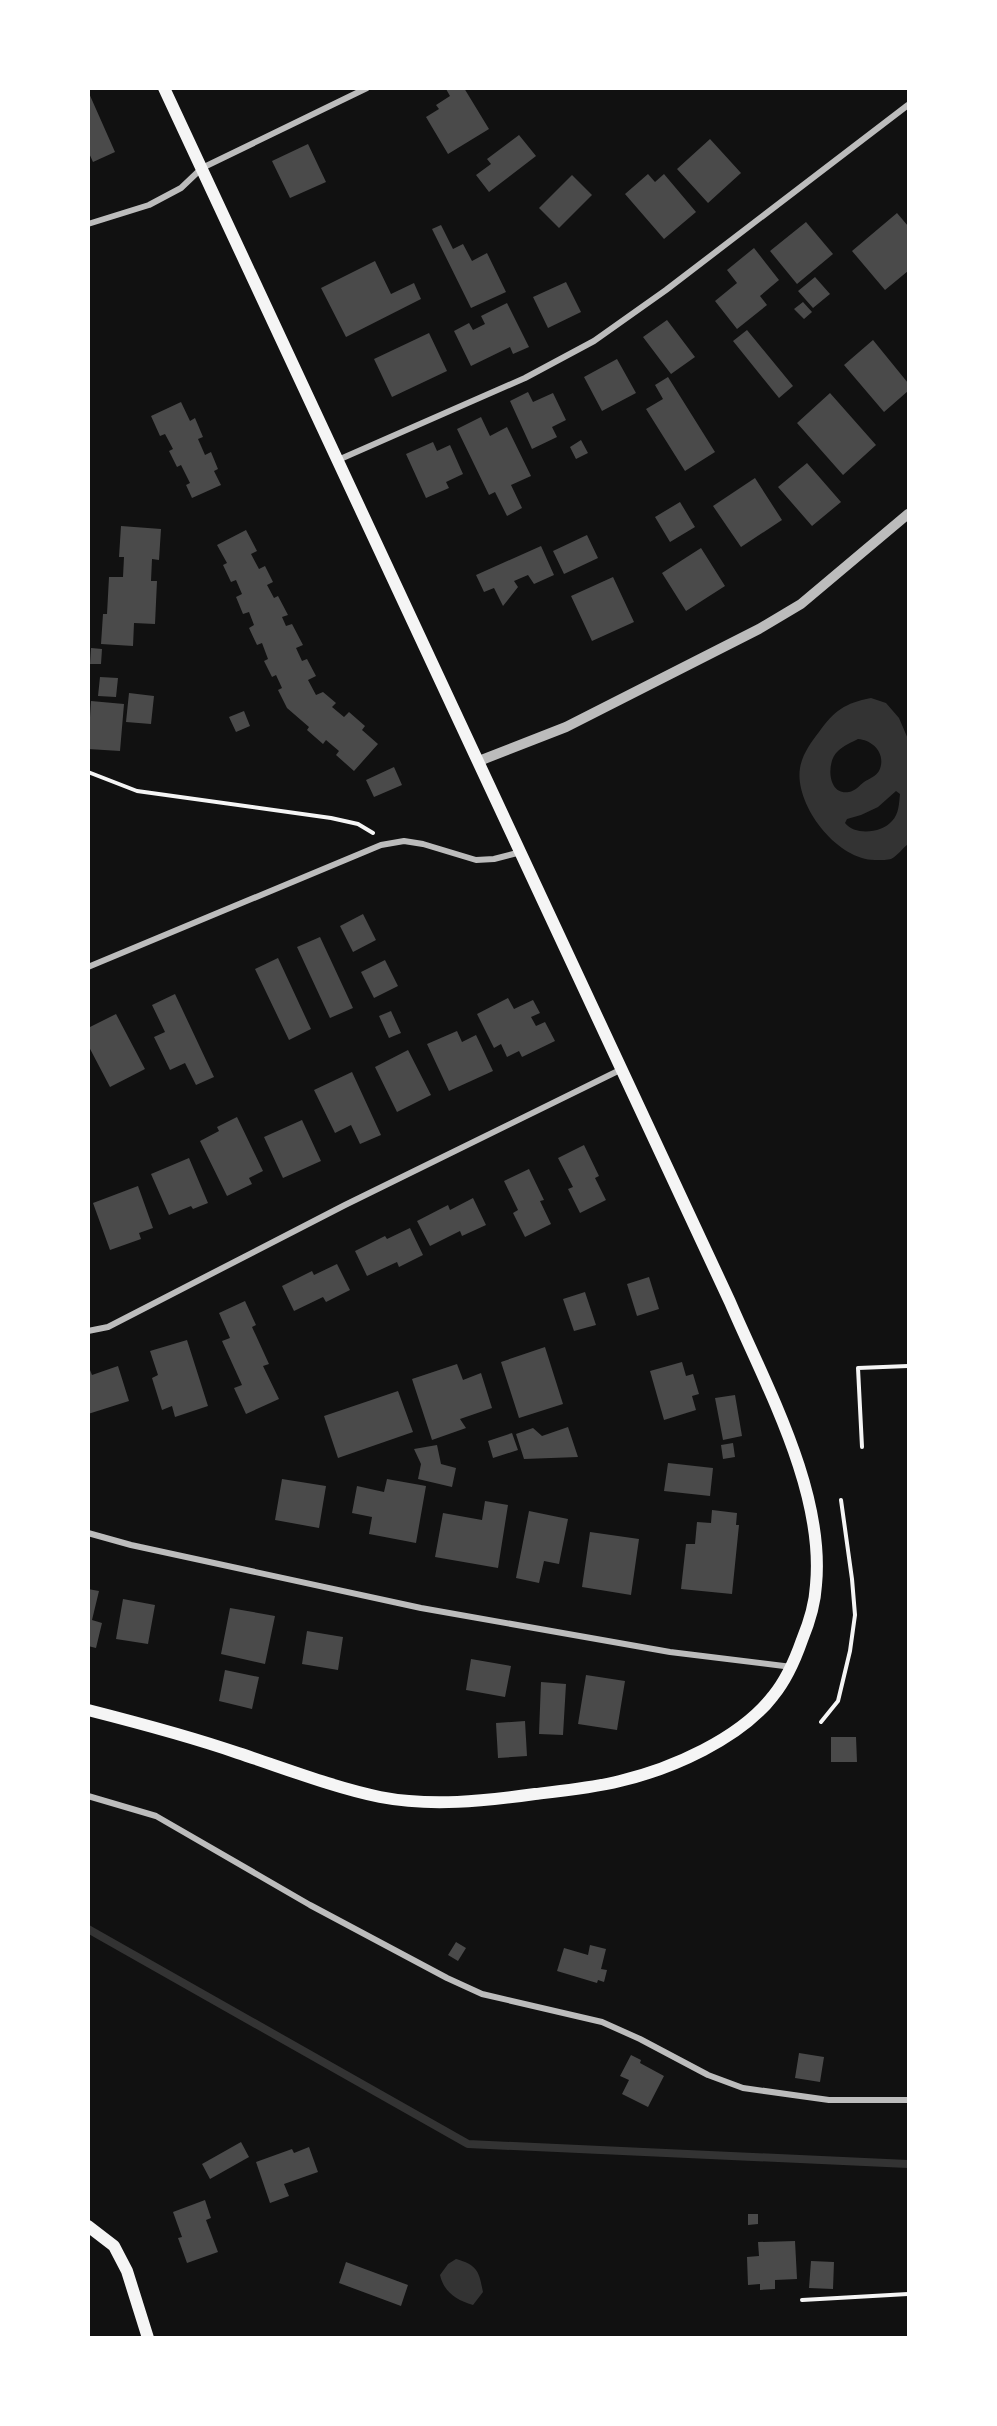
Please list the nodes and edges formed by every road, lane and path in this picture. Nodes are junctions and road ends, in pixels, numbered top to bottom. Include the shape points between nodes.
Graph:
1 (164, 88) edge
2 (367, 88) edge
3 (909, 105) edge
4 (202, 168) junction
5 (88, 224) edge
6 (337, 460) junction
7 (909, 514) edge
8 (479, 761) junction
9 (88, 772) edge
10 (381, 845) junction
11 (521, 852) junction
12 (88, 967) edge
13 (622, 1069) junction
14 (88, 1331) edge
15 (909, 1366) edge
16 (862, 1447) dead end
17 (841, 1500) dead end
18 (88, 1533) edge
19 (792, 1667) junction
20 (88, 1710) edge
21 (820, 1722) dead end
22 (88, 1796) edge
23 (909, 2100) edge
24 (88, 2226) edge
25 (909, 2294) edge
26 (802, 2300) dead end
27 (148, 2337) edge

1 - 4 main road
2 - 4 street
3 - 6 street via 594,341 525,378
4 - 5 street via 181,188 149,205
4 - 6 main road
6 - 8 main road
7 - 8 street via 801,604 759,629 576,722
8 - 11 main road
9 - 10 path via 137,791 357,824 373,833
10 - 11 street via 404,841 476,860
10 - 12 street
11 - 13 main road
13 - 14 street via 108,1327
13 - 19 main road via 730,1302 804,1482 813,1525 816,1585 810,1620
15 - 16 path via 858,1368
17 - 21 path via 855,1615 838,1701
18 - 19 street via 421,1608 670,1652
19 - 20 main road via 773,1698 743,1725 706,1749 620,1781 474,1802 425,1803 380,1796
22 - 23 street via 156,1816 310,1905 482,1994 602,2022 708,2075 743,2088 829,2100
24 - 27 main road via 114,2246 127,2271
25 - 26 path

